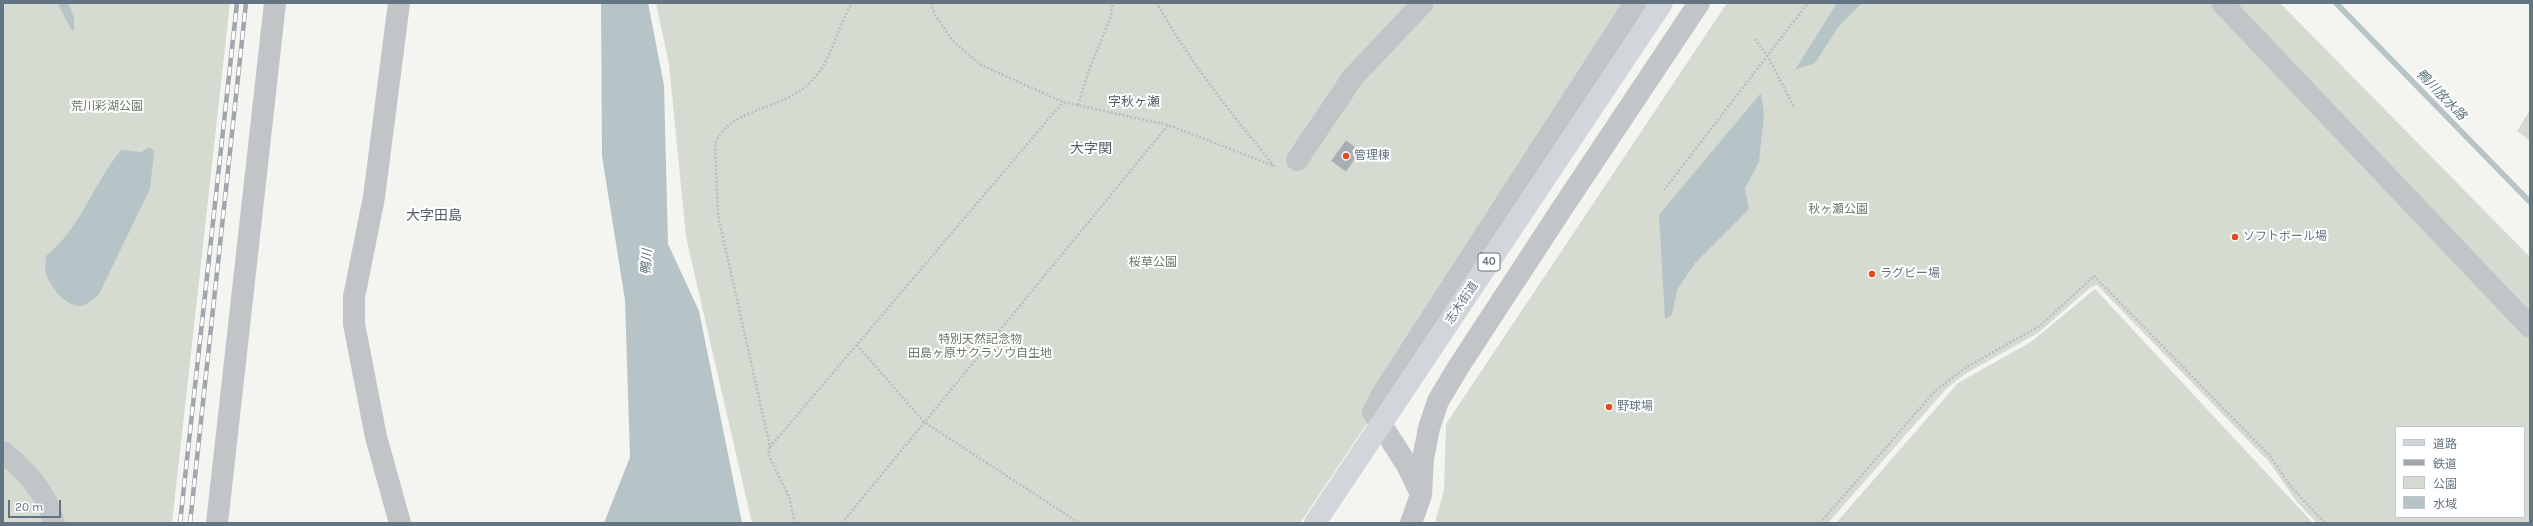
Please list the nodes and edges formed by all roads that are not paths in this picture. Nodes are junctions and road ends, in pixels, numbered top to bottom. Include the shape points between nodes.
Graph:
1 (275, 3) edge
2 (399, 3) edge
3 (1423, 3) edge
4 (1635, 3) edge
5 (1662, 3) edge
6 (1700, 3) edge
7 (2222, 3) edge
8 (1297, 160) dead end
9 (2530, 327) edge
10 (3, 452) edge
11 (1421, 495) junction
12 (1315, 522) edge
13 (54, 523) edge
14 (217, 523) edge
15 (400, 523) edge
16 (1411, 523) edge

1 - 14 street
2 - 15 street via 374,197 354,297 354,324 376,438
3 - 8 street via 1353,77
4 - 11 street via 1391,380 1373,412 1407,465
5 - 12 main road, 志木街道 / 40
6 - 11 street via 1506,293 1438,401 1423,459
7 - 9 street
10 - 13 street via 36,484 46,500
11 - 16 street

